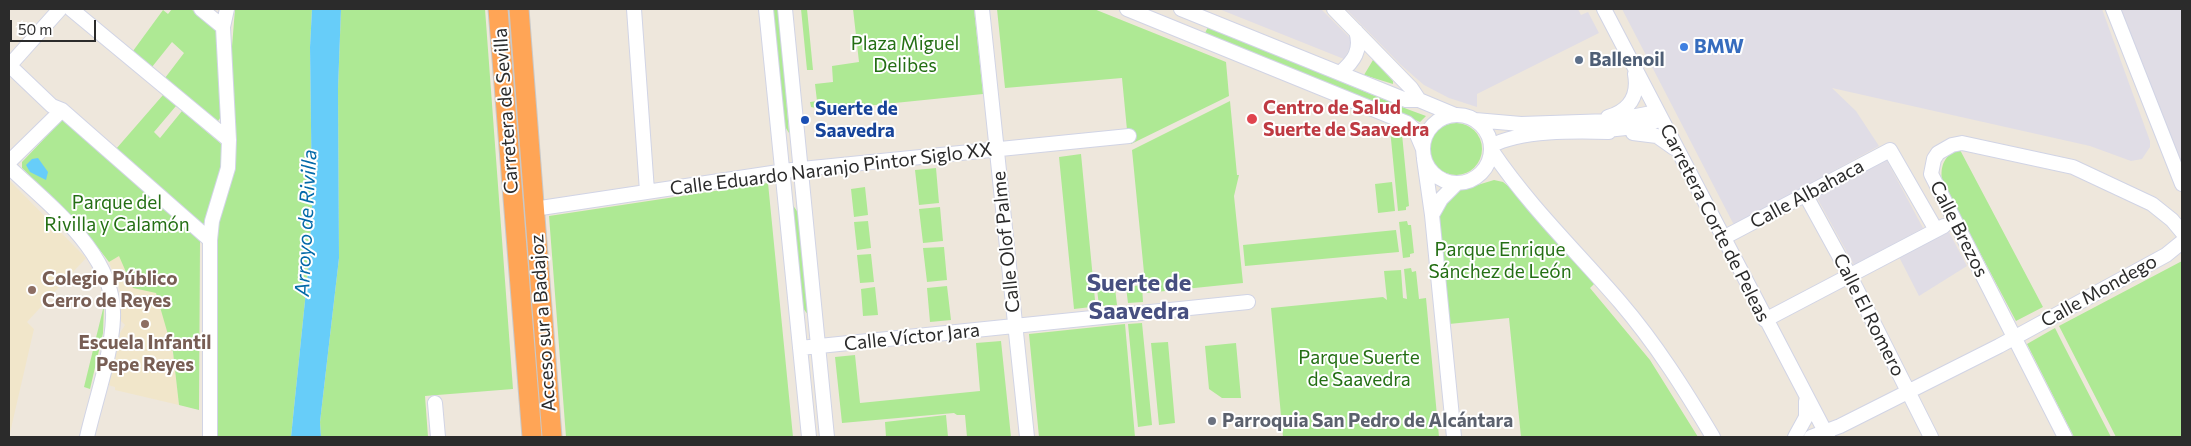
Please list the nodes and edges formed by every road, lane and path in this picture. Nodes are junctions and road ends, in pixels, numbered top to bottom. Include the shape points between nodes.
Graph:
1 (60, 9) edge
2 (71, 9) edge
3 (201, 9) edge
4 (227, 9) edge
5 (498, 9) edge
6 (519, 9) edge
7 (634, 9) edge
8 (766, 9) edge
9 (785, 9) edge
10 (982, 9) edge
11 (1127, 9) edge
12 (1181, 9) edge
13 (1334, 9) edge
14 (1604, 9) edge
15 (2113, 9) edge
16 (1199, 16) junction
17 (223, 27) junction
18 (1356, 32) junction
19 (1191, 35) junction
20 (9, 65) edge
21 (1634, 68) junction
22 (1340, 73) junction
23 (1419, 100) junction
24 (62, 110) junction
25 (1456, 115) junction
26 (1659, 116) junction
27 (1475, 120) junction
28 (1600, 126) junction
29 (1129, 136) dead end
30 (229, 140) junction
31 (1491, 148) junction
32 (997, 149) junction
33 (1678, 151) junction
34 (1423, 154) junction
35 (9, 162) edge
36 (9, 167) edge
37 (791, 170) junction
38 (1476, 178) junction
39 (1456, 184) junction
40 (1515, 184) junction
41 (2182, 184) edge
42 (646, 192) junction
43 (1805, 194) junction
44 (534, 209) junction
45 (514, 213) joint
46 (1432, 215) junction
47 (1955, 221) junction
48 (1936, 230) junction
49 (2182, 232) edge
50 (1723, 238) junction
51 (210, 240) junction
52 (2182, 242) edge
53 (1850, 276) junction
54 (1248, 302) dead end
55 (1765, 320) junction
56 (1015, 326) junction
57 (2015, 337) junction
58 (809, 348) junction
59 (1908, 391) junction
60 (1806, 398) junction
61 (435, 403) dead end
62 (1827, 435) edge
63 (87, 437) edge
64 (210, 437) edge
65 (438, 437) edge
66 (532, 437) edge
67 (552, 437) edge
68 (809, 437) edge
69 (827, 437) edge
70 (1027, 437) edge
71 (1454, 437) edge
72 (1713, 437) edge
73 (1795, 437) edge
74 (1811, 437) edge
75 (1931, 437) edge
76 (2065, 437) edge

1 - 20 street
2 - 30 street
3 - 17 street
4 - 17 street
5 - 45 highway, Carretera de Sevilla
6 - 44 highway, Carretera de Sevilla
7 - 42 street
8 - 37 street via 777,124
9 - 37 street
10 - 32 street, Calle Olof Palme
11 - 19 street
12 - 16 street
13 - 18 street
14 - 21 street, Carretera Corte de Peleas
15 - 41 street
16 - 19 street
16 - 22 street
17 - 30 street
18 - 22 street via 1360,43 1356,55
18 - 23 street
19 - 34 street via 1407,123 1415,130
20 - 24 street via 52,106
21 - 26 street, Carretera Corte de Peleas
21 - 28 street via 1637,82 1631,103
22 - 23 street via 1406,100
23 - 25 street
24 - 35 street
24 - 51 street
25 - 27 street
25 - 34 street via 1445,117 1433,126 1424,138
26 - 28 street via 1657,112
26 - 33 street, Carretera Corte de Peleas
27 - 28 street
27 - 31 street via 1489,136
28 - 31 street via 1521,135 1504,139
28 - 33 street via 1662,138
29 - 32 street, Calle Eduardo Naranjo Pintor Siglo XX
30 - 51 street via 228,168 212,221
31 - 38 street via 1489,162
31 - 40 street
32 - 37 street, Calle Eduardo Naranjo Pintor Siglo XX
32 - 56 street, Calle Olof Palme
33 - 50 street, Carretera Corte de Peleas
34 - 39 street via 1436,176
34 - 46 street
36 - 63 street via 86,243 111,290 111,335
37 - 42 street, Calle Eduardo Naranjo Pintor Siglo XX
37 - 58 street via 796,310
37 - 58 street via 805,211
38 - 39 street
38 - 40 street via 1495,174
39 - 46 street via 1441,199
40 - 72 street via 1642,330
42 - 44 street, Calle Eduardo Naranjo Pintor Siglo XX
43 - 48 street, Calle Albahaca via 1890,150
43 - 50 street, Calle Albahaca
43 - 53 street, Calle El Romero
44 - 67 highway, Acceso sur a Badajoz
45 - 66 highway, Acceso sur a Badajoz
46 - 71 street
47 - 48 street
47 - 49 street, Calle Brezos via 1931,174 1934,159 1944,148 1962,143 2073,167 2152,204
47 - 57 street, Calle Brezos
48 - 53 street
50 - 55 street, Carretera Corte de Peleas
51 - 64 street
52 - 57 street, Calle Mondego via 2166,255
53 - 55 street
53 - 59 street, Calle El Romero
54 - 56 street, Calle Víctor Jara
55 - 60 street, Carretera Corte de Peleas
56 - 58 street, Calle Víctor Jara
56 - 70 street, Calle Olof Palme
57 - 59 street, Calle Mondego
57 - 76 street, Calle Brezos
58 - 68 street
58 - 69 street via 822,390
59 - 62 street, Calle Mondego
59 - 75 street, Calle El Romero
60 - 62 street, Carretera Corte de Peleas
60 - 73 street via 1806,417
61 - 65 street
62 - 74 street, Calle Mondego

